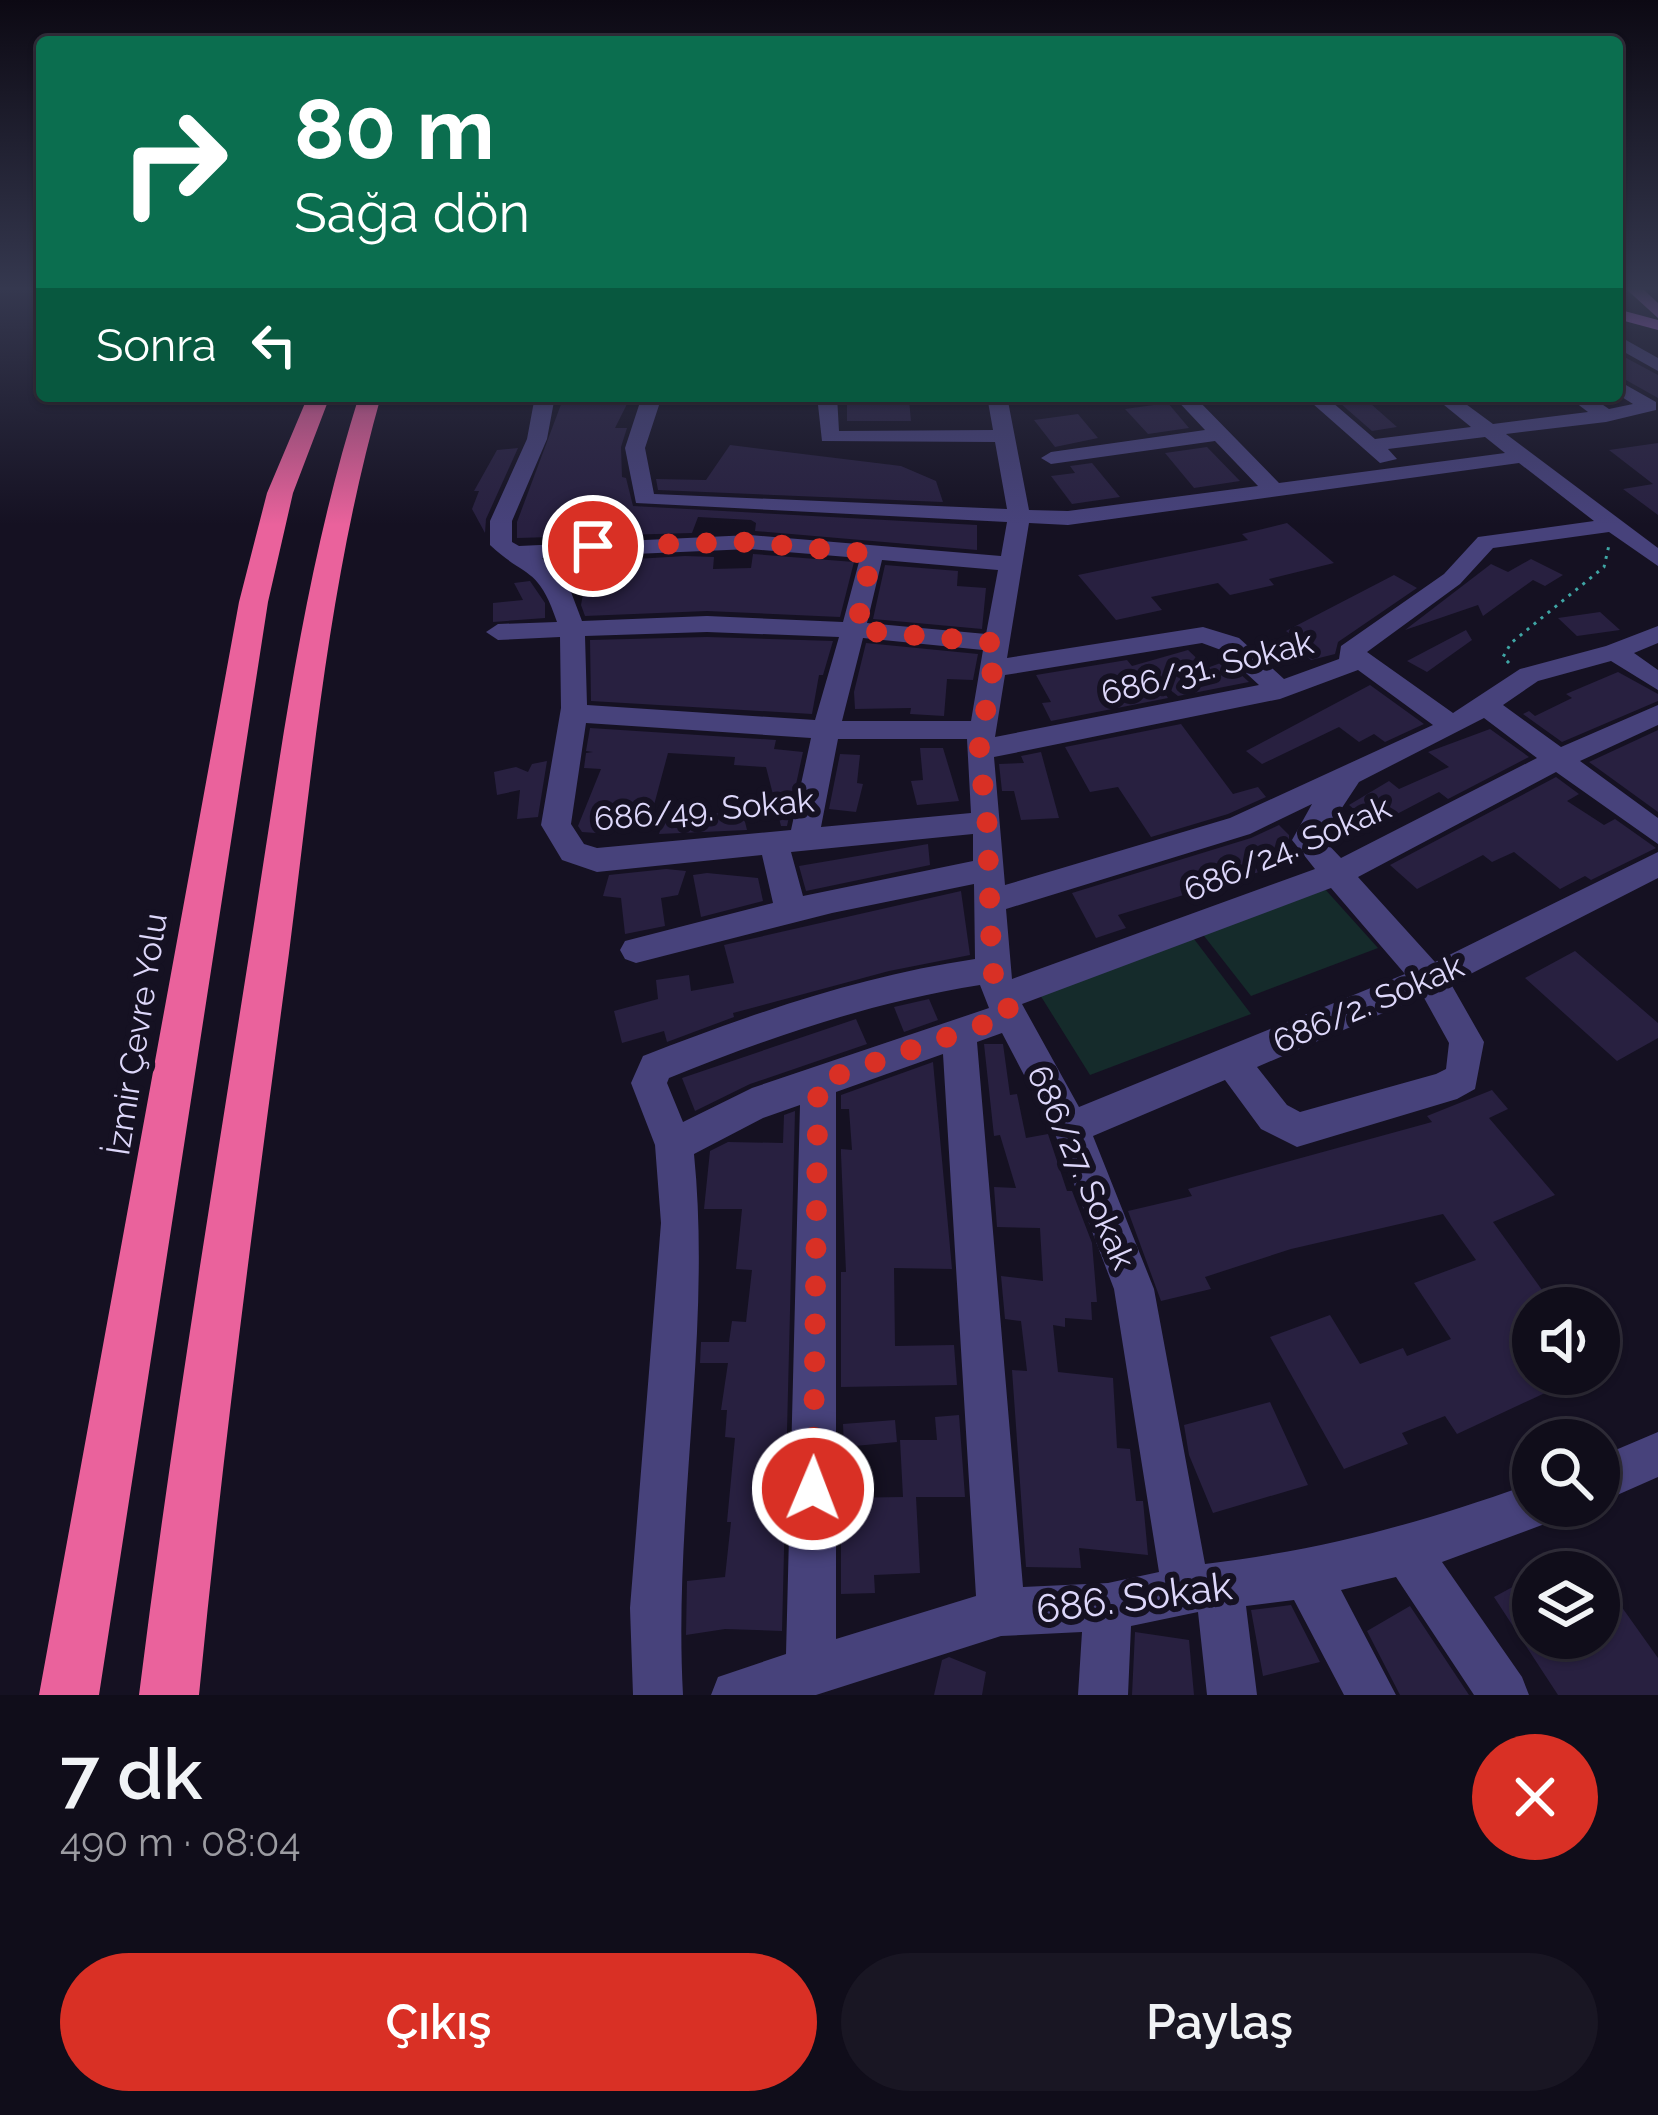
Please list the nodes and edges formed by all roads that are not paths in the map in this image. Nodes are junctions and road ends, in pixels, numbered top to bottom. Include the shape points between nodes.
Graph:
1 (1623, 389) edge
2 (316, 402) edge
3 (368, 402) edge
4 (544, 402) edge
5 (650, 402) edge
6 (827, 402) edge
7 (998, 402) edge
8 (1189, 402) edge
9 (1321, 402) edge
10 (1451, 402) edge
11 (1585, 402) edge
12 (1652, 404) edge
13 (1606, 416) junction
14 (1559, 422) junction
15 (1488, 429) junction
16 (1220, 434) junction
17 (1007, 436) junction
18 (1372, 446) junction
19 (1521, 452) junction
20 (1051, 458) dead end
21 (1401, 471) junction
22 (1275, 490) junction
23 (650, 500) junction
24 (1019, 514) junction
25 (1605, 526) junction
26 (631, 544) junction
27 (522, 552) junction
28 (872, 554) junction
29 (1658, 559) edge
30 (1011, 564) junction
31 (574, 630) junction
32 (856, 630) junction
33 (498, 632) dead end
34 (1658, 634) edge
35 (1350, 652) junction
36 (1615, 652) junction
37 (995, 656) junction
38 (1658, 682) edge
39 (1280, 690) junction
40 (1484, 704) junction
41 (574, 713) junction
42 (1658, 714) edge
43 (1453, 726) junction
44 (822, 730) junction
45 (980, 740) junction
46 (1558, 759) junction
47 (1349, 777) junction
48 (987, 822) junction
49 (1658, 832) edge
50 (790, 840) junction
51 (1658, 864) edge
52 (1334, 875) junction
53 (989, 886) junction
54 (791, 912) junction
55 (636, 950) dead end
56 (1430, 979) junction
57 (1001, 994) junction
58 (959, 1036) junction
59 (1232, 1061) junction
60 (818, 1082) junction
61 (1071, 1128) junction
62 (674, 1145) junction
63 (1658, 1454) edge
64 (1620, 1471) edge
65 (1512, 1514) edge
66 (1406, 1551) junction
67 (1306, 1575) junction
68 (1202, 1588) junction
69 (1108, 1607) junction
70 (1000, 1612) junction
71 (812, 1670) junction
72 (69, 1695) edge
73 (169, 1695) edge
74 (658, 1695) edge
75 (736, 1695) edge
76 (1103, 1695) edge
77 (1232, 1695) edge
78 (1371, 1695) edge
79 (1504, 1695) edge

1 - 12 street
2 - 72 highway, İzmir Çevre Yolu via 254,607
3 - 73 highway via 341,483 310,655
4 - 27 street, 686/49. Sokak via 537,439 501,521 501,545
5 - 23 street via 635,448
6 - 17 street via 829,437
7 - 17 street, 686/27. Sokak
8 - 16 street
9 - 18 street
10 - 15 street
11 - 13 street
12 - 13 street
13 - 14 street
14 - 15 street
14 - 19 street via 1577,439
15 - 18 street
15 - 19 street
16 - 20 street
16 - 22 street
17 - 24 street, 686/27. Sokak
18 - 21 street
19 - 21 street
19 - 25 street
21 - 22 street
22 - 24 street via 1068,518
23 - 24 street
23 - 26 street
24 - 30 street, 686/27. Sokak
25 - 29 street
25 - 35 street, 686/31. Sokak via 1486,542 1452,579
26 - 27 street
26 - 28 street via 750,542
27 - 31 street, 686/49. Sokak via 556,581
28 - 30 street
28 - 32 street
30 - 37 street, 686/27. Sokak
31 - 32 street
31 - 33 street
31 - 41 street, 686/49. Sokak
32 - 37 street
32 - 44 street
34 - 36 street
35 - 39 street, 686/31. Sokak via 1352,663
35 - 43 street
36 - 38 street
36 - 40 street via 1524,678
37 - 39 street via 1203,635 1230,644
37 - 45 street, 686/27. Sokak
39 - 45 street, 686/31. Sokak
40 - 43 street
40 - 46 street
41 - 44 street, 686/31. Sokak
41 - 50 street, 686/49. Sokak via 556,826 573,852 597,860
42 - 46 street, 686/24. Sokak
43 - 47 street
44 - 45 street, 686/31. Sokak
44 - 50 street
45 - 48 street, 686/27. Sokak
46 - 49 street
46 - 52 street, 686/24. Sokak
47 - 52 street via 1307,840
47 - 53 street via 1240,826
48 - 50 street, 686/49. Sokak
48 - 53 street, 686/27. Sokak
50 - 54 street
51 - 56 street, 686/2. Sokak
52 - 56 street
52 - 57 street, 686/24. Sokak
53 - 54 street
53 - 57 street, 686/27. Sokak
54 - 55 street
56 - 59 street, 686/2. Sokak
56 - 59 street via 1467,1042 1462,1078 1444,1088 1298,1130 1274,1117
57 - 58 street
57 - 61 street, 686/27. Sokak
57 - 62 street via 936,976 655,1067 649,1083
58 - 60 street
58 - 70 street
59 - 61 street, 686/2. Sokak
60 - 62 street
60 - 71 street
61 - 68 street, 686/27. Sokak via 1135,1289
62 - 74 street via 681,1223 654,1609
63 - 64 street
65 - 66 street, 686. Sokak
66 - 67 street, 686. Sokak
66 - 79 street
67 - 68 street, 686. Sokak
67 - 78 street
68 - 69 street, 686. Sokak
68 - 77 street, 686/27. Sokak
69 - 70 street, 686. Sokak
69 - 76 street
70 - 71 street, 686. Sokak
71 - 75 street, 686. Sokak

